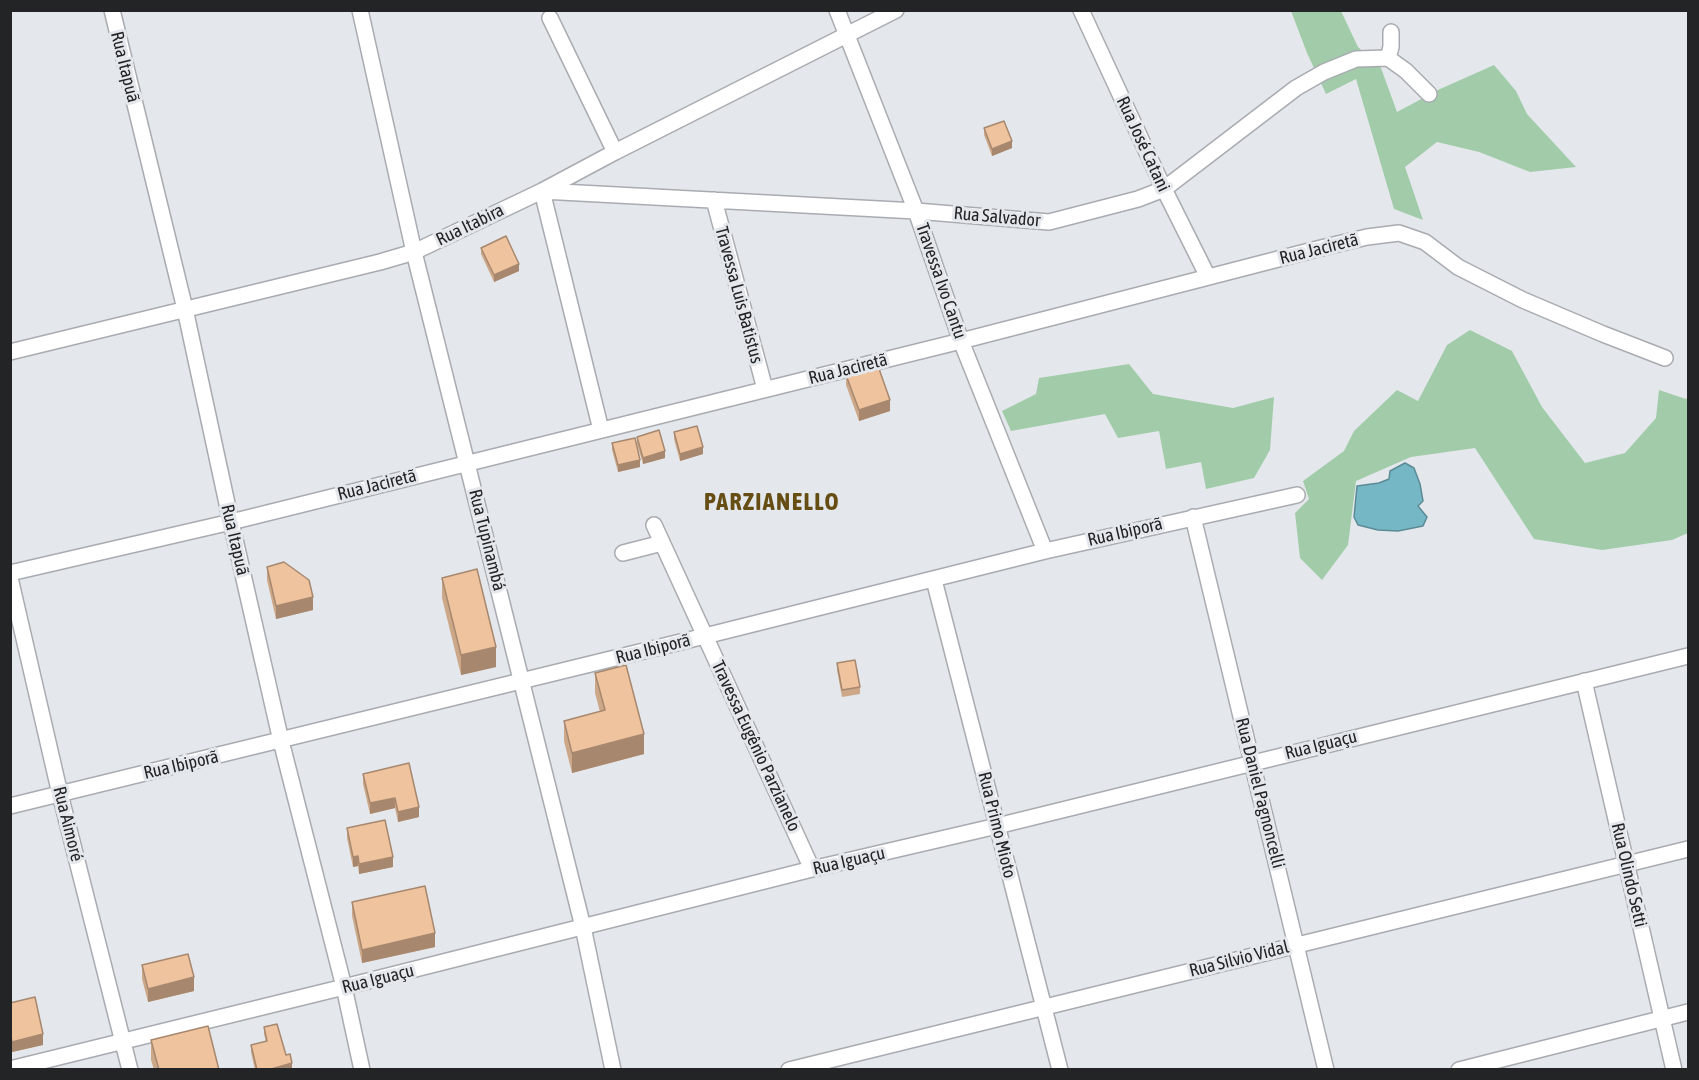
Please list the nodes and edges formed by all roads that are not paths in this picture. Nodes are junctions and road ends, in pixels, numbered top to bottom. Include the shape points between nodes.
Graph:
1 (112, 10) edge
2 (360, 10) edge
3 (837, 10) edge
4 (896, 10) edge
5 (1081, 10) edge
6 (550, 18) dead end
7 (1391, 32) dead end
8 (848, 35) junction
9 (1388, 58) junction
10 (1429, 94) dead end
11 (615, 152) junction
12 (1164, 189) junction
13 (542, 191) junction
14 (714, 200) junction
15 (916, 211) junction
16 (414, 252) junction
17 (1208, 277) junction
18 (184, 309) junction
19 (962, 341) junction
20 (10, 352) edge
21 (1665, 358) dead end
22 (765, 389) junction
23 (601, 430) junction
24 (468, 463) junction
25 (1297, 495) dead end
26 (1193, 517) junction
27 (231, 522) junction
28 (654, 525) dead end
29 (662, 543) junction
30 (1045, 550) junction
31 (623, 553) dead end
32 (10, 573) edge
33 (10, 578) edge
34 (934, 580) junction
35 (705, 636) junction
36 (1689, 656) edge
37 (522, 681) junction
38 (1584, 681) junction
39 (281, 741) junction
40 (1252, 762) junction
41 (60, 794) junction
42 (10, 806) edge
43 (997, 825) junction
44 (1689, 849) edge
45 (1627, 864) junction
46 (813, 869) junction
47 (583, 927) junction
48 (1296, 945) junction
49 (344, 987) junction
50 (1044, 1007) junction
51 (1689, 1012) edge
52 (1662, 1019) junction
53 (123, 1040) junction
54 (10, 1069) edge
55 (130, 1070) edge
56 (362, 1070) edge
57 (613, 1070) edge
58 (789, 1070) edge
59 (1060, 1070) edge
60 (1326, 1070) edge
61 (1459, 1070) edge
62 (1674, 1070) edge

1 - 18 street, Rua Itapuã
2 - 16 street, Rua Tupinambá
3 - 8 street, Travessa Ivo Cantu
4 - 8 street, Rua Itabira
5 - 12 street, Rua José Catani
6 - 11 street
7 - 9 street
8 - 11 street, Rua Itabira
8 - 15 street, Travessa Ivo Cantu
9 - 10 street
9 - 12 street, Rua Salvador via 1356,59 1296,88
11 - 13 street, Rua Itabira
12 - 15 street, Rua Salvador via 1049,222
12 - 17 street, Rua José Catani
13 - 14 street, Rua Salvador
13 - 16 street, Rua Itabira
13 - 23 street
14 - 15 street, Rua Salvador
14 - 22 street, Travessa Luis Batistus
15 - 19 street, Travessa Ivo Cantu
16 - 18 street, Rua Itabira
16 - 24 street, Rua Tupinambá
17 - 19 street, Rua Jaciretã
17 - 21 street, Rua Jaciretã via 1367,237 1399,233 1425,242 1458,267 1523,300
18 - 20 street, Rua Itabira
18 - 27 street, Rua Itapuã
19 - 22 street, Rua Jaciretã
19 - 30 street, Travessa Ivo Cantu
22 - 23 street, Rua Jaciretã
23 - 24 street, Rua Jaciretã
24 - 27 street, Rua Jaciretã
24 - 37 street, Rua Tupinambá
25 - 26 street, Rua Ibiporã
26 - 30 street, Rua Ibiporã
26 - 40 street, Rua Daniel Pagnoncelli
27 - 32 street, Rua Jaciretã
27 - 39 street, Rua Itapuã
28 - 29 street, Travessa Eugênio Parzianelo
29 - 31 street
29 - 35 street, Travessa Eugênio Parzianelo
30 - 34 street, Rua Ibiporã
33 - 41 street, Rua Aimoré
34 - 35 street, Rua Ibiporã
34 - 43 street, Rua Primo Mioto
35 - 37 street, Rua Ibiporã
35 - 46 street, Travessa Eugênio Parzianelo
36 - 38 street, Rua Iguaçu
37 - 39 street, Rua Ibiporã
37 - 47 street, Rua Tupinambá
38 - 40 street, Rua Iguaçu
38 - 45 street, Rua Olindo Setti
39 - 41 street, Rua Ibiporã
39 - 49 street, Rua Itapuã
40 - 43 street, Rua Iguaçu
40 - 48 street, Rua Daniel Pagnoncelli
41 - 42 street, Rua Ibiporã
41 - 53 street, Rua Aimoré
43 - 46 street, Rua Iguaçu
43 - 50 street, Rua Primo Mioto
44 - 45 street, Rua Silvio Vidal
45 - 48 street, Rua Silvio Vidal
45 - 52 street, Rua Olindo Setti
46 - 47 street, Rua Iguaçu
47 - 49 street, Rua Iguaçu
47 - 57 street, Rua Tupinambá
48 - 50 street, Rua Silvio Vidal
48 - 60 street, Rua Daniel Pagnoncelli
49 - 53 street, Rua Iguaçu
49 - 56 street, Rua Itapuã
50 - 58 street, Rua Silvio Vidal
50 - 59 street, Rua Primo Mioto
51 - 52 street
52 - 61 street
52 - 62 street, Rua Olindo Setti
53 - 54 street, Rua Iguaçu
53 - 55 street, Rua Aimoré

